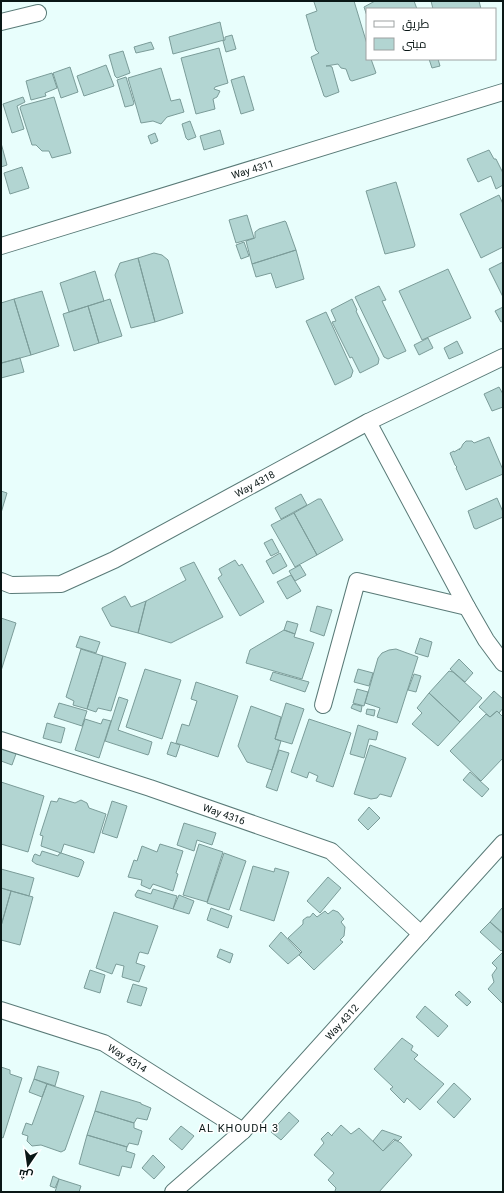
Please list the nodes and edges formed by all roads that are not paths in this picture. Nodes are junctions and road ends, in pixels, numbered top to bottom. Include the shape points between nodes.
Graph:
1 (38, 13) dead end
2 (1, 22) edge
3 (503, 92) edge
4 (1, 246) edge
5 (503, 357) edge
6 (368, 422) junction
7 (1, 581) edge
8 (467, 607) junction
9 (503, 663) edge
10 (323, 705) dead end
11 (1, 740) edge
12 (503, 843) edge
13 (421, 934) junction
14 (1, 1010) edge
15 (243, 1131) junction
16 (173, 1192) edge

1 - 2 street
3 - 4 street, Way 4311
5 - 6 street, Way 4318
6 - 7 street, Way 4318 via 114,560 61,584 11,585
6 - 8 street
8 - 9 street
8 - 10 street via 357,581
11 - 13 street, Way 4316 via 150,788 331,851
12 - 13 street, Way 4312
13 - 15 street, Way 4312
14 - 15 street, Way 4314 via 104,1043
15 - 16 street, Way 4312

